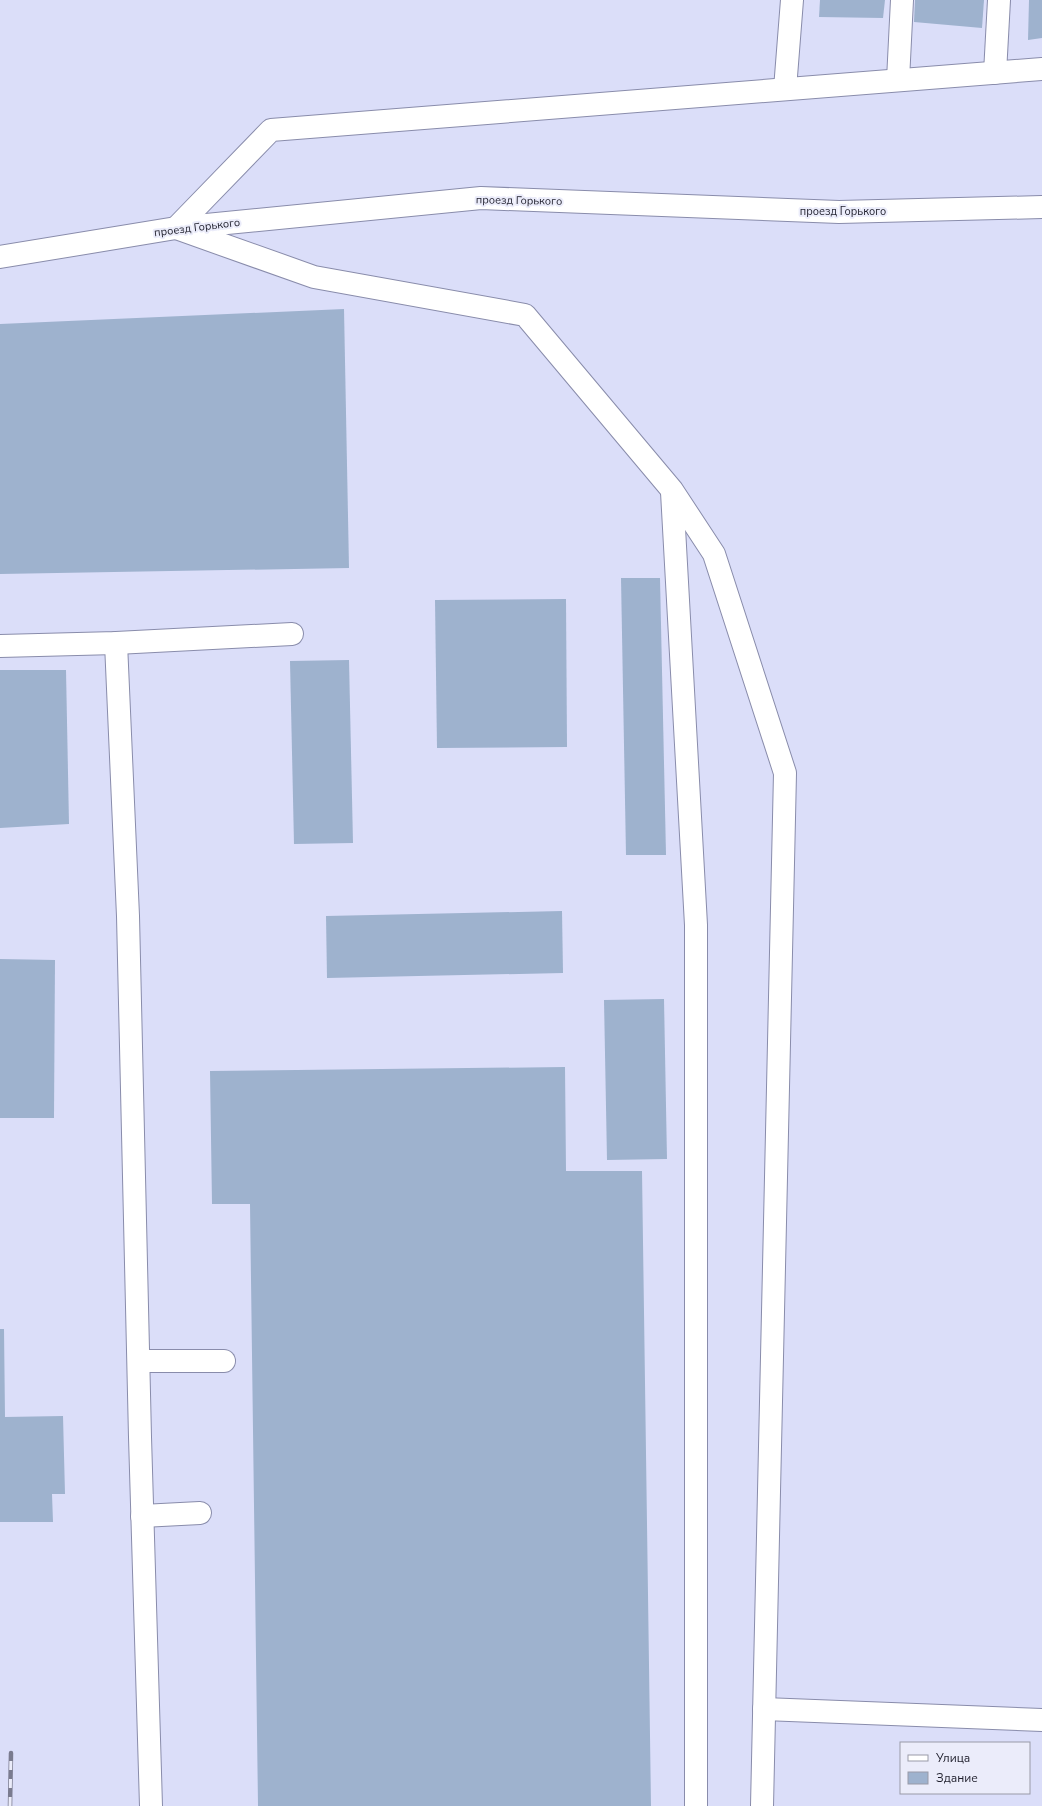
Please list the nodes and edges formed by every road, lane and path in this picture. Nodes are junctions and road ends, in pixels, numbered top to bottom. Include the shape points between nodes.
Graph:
1 (792, 0) edge
2 (902, 0) edge
3 (999, 0) edge
4 (1042, 69) edge
5 (995, 73) junction
6 (898, 80) junction
7 (785, 89) junction
8 (1042, 207) edge
9 (176, 228) junction
10 (0, 257) edge
11 (672, 490) junction
12 (292, 634) dead end
13 (116, 643) junction
14 (0, 646) edge
15 (138, 1361) junction
16 (224, 1361) dead end
17 (200, 1513) dead end
18 (142, 1516) junction
19 (764, 1710) junction
20 (1042, 1720) edge
21 (151, 1806) edge
22 (696, 1806) edge
23 (762, 1806) edge

1 - 7 main road
2 - 6 main road
3 - 5 main road
4 - 5 main road
5 - 6 main road
6 - 7 main road
7 - 9 main road via 271,130
8 - 9 main road, проезд Горького via 838,212 481,198
9 - 10 main road, проезд Горького
9 - 11 main road via 314,277 525,315
11 - 19 main road via 714,554 785,773
11 - 22 main road via 696,925
12 - 13 main road
13 - 14 main road
13 - 15 main road via 128,916
15 - 16 main road
15 - 18 main road
17 - 18 main road
18 - 21 main road
19 - 20 main road
19 - 23 main road

